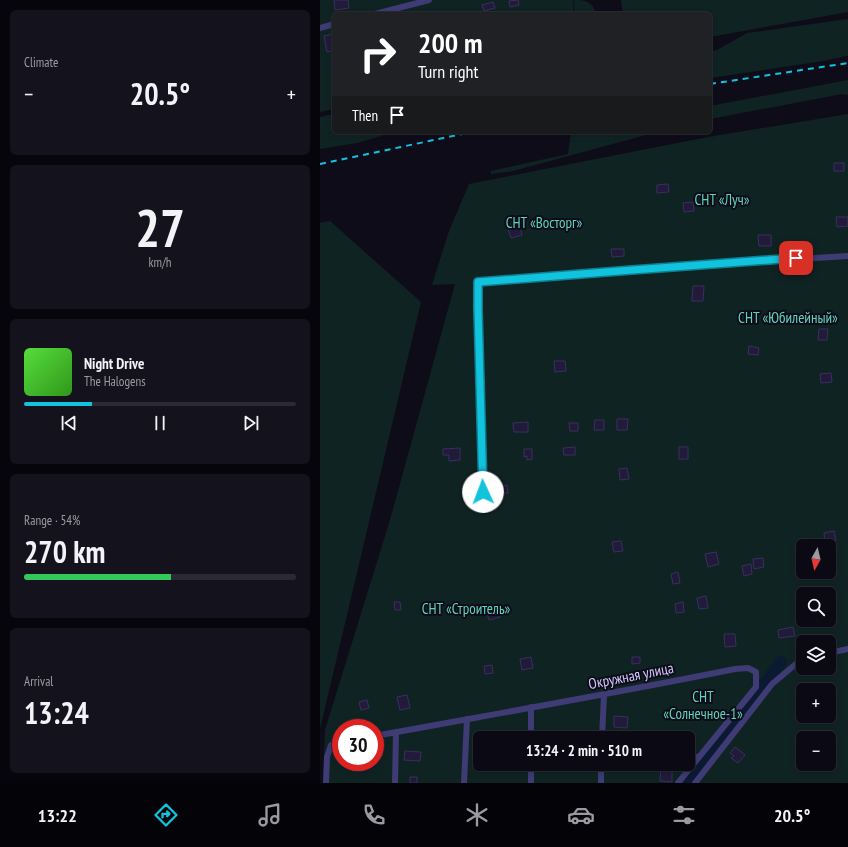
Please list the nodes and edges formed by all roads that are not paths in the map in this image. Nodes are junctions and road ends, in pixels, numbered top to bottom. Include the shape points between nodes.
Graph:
1 (429, 0) edge
2 (383, 12) edge
3 (332, 25) edge
4 (320, 28) edge
5 (848, 256) edge
6 (483, 492) dead end
7 (848, 650) edge
8 (836, 652) edge
9 (796, 663) edge
10 (604, 695) junction
11 (531, 707) junction
12 (467, 719) junction
13 (531, 731) edge
14 (602, 731) edge
15 (396, 732) junction
16 (384, 734) edge
17 (332, 745) edge
18 (695, 757) edge
19 (699, 757) junction
20 (531, 771) edge
21 (602, 771) edge
22 (326, 783) edge
23 (395, 783) edge
24 (464, 783) edge
25 (531, 783) edge
26 (601, 783) edge
27 (678, 783) edge
28 (695, 783) edge

1 - 2 street
3 - 4 street
5 - 6 street via 478,282
7 - 8 street
9 - 28 street via 772,684
10 - 11 street, Окружная улица
10 - 14 street
10 - 19 street, Окружная улица via 735,669 748,668 756,672 756,687
11 - 12 street, Окружная улица
11 - 13 street
12 - 15 street, Окружная улица
12 - 24 street
15 - 16 street, Окружная улица
15 - 23 street
17 - 22 street via 327,757
18 - 19 street
19 - 27 street, Окружная улица
20 - 25 street
21 - 26 street

